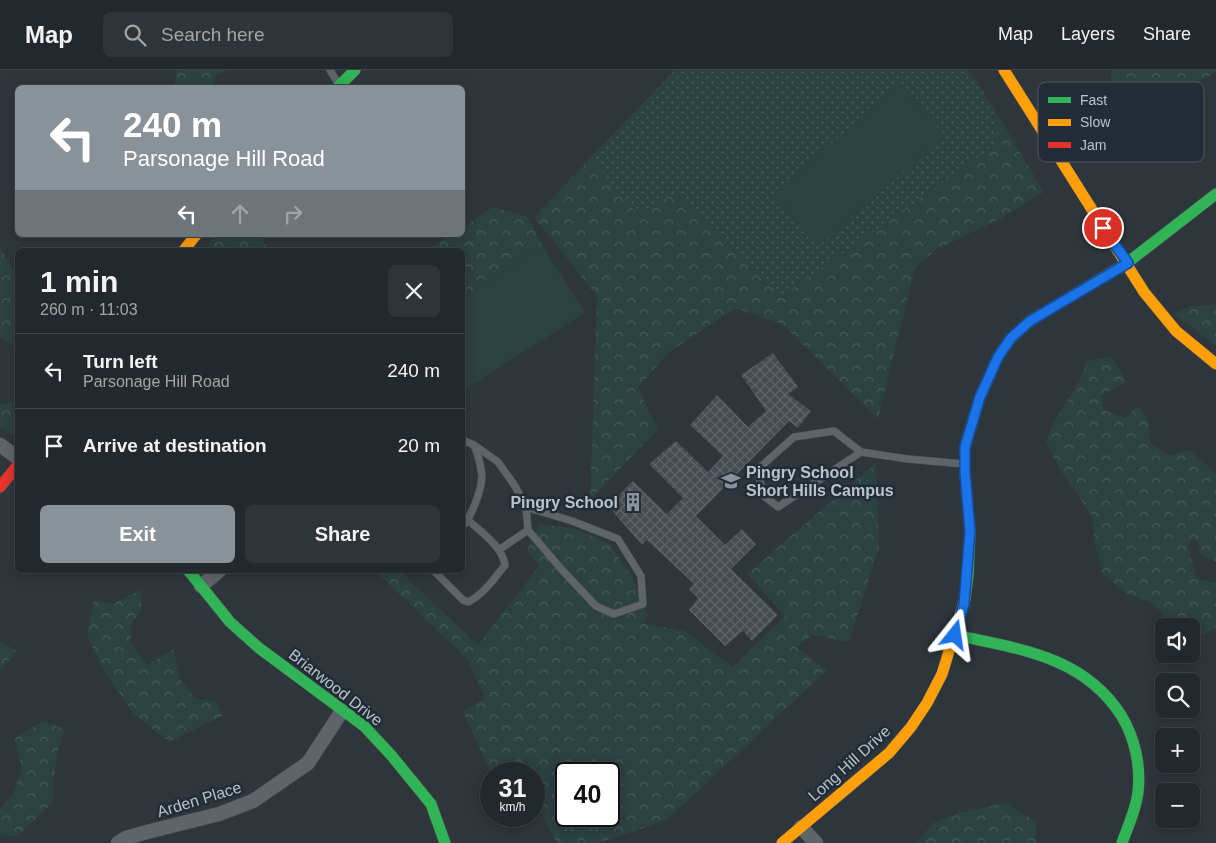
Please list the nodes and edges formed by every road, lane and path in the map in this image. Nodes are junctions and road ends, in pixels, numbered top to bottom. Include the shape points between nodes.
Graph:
1 (330, 70) edge
2 (355, 70) edge
3 (1004, 70) edge
4 (338, 85) edge
5 (339, 85) edge
6 (1038, 124) edge
7 (1062, 162) edge
8 (1216, 194) edge
9 (194, 237) edge
10 (186, 248) edge
11 (1128, 263) junction
12 (1216, 364) edge
13 (465, 441) edge
14 (474, 444) junction
15 (0, 445) edge
16 (861, 452) junction
17 (15, 456) edge
18 (965, 464) junction
19 (15, 469) edge
20 (0, 487) edge
21 (526, 507) junction
22 (469, 521) junction
23 (465, 524) edge
24 (528, 530) junction
25 (499, 550) junction
26 (190, 573) edge
27 (216, 573) edge
28 (436, 573) edge
29 (201, 586) junction
30 (955, 635) junction
31 (342, 711) junction
32 (801, 827) junction
33 (118, 843) edge
34 (445, 843) edge
35 (782, 843) edge
36 (816, 843) edge
37 (1122, 843) edge

1 - 4 lane
2 - 5 street
3 - 6 street
7 - 11 street
8 - 11 street, Long Hill Drive
9 - 10 street
11 - 12 street via 1144,292 1176,331
11 - 18 street, Long Hill Drive via 1030,321 1011,338 998,357 980,397 965,447
13 - 14 lane
14 - 21 lane via 498,462
14 - 22 lane via 482,478
15 - 17 street
16 - 16 lane via 834,431 794,438 757,470 764,496 778,507
16 - 18 lane
18 - 30 street, Long Hill Drive via 970,531 964,604
19 - 20 street
21 - 24 lane
21 - 24 lane via 618,540 642,576 643,604 614,614 596,606
22 - 23 lane
22 - 25 lane
24 - 25 lane
25 - 28 lane via 505,565 478,598 468,602
26 - 29 street, Briarwood Drive
27 - 29 street
29 - 31 street, Briarwood Drive via 230,622 259,648
30 - 32 street, Long Hill Drive via 942,674 911,728 889,753
30 - 37 street via 1064,663 1107,695 1128,729 1137,754 1138,795
31 - 33 street, Arden Place via 308,763 253,801
31 - 34 street, Briarwood Drive via 364,726 417,786 431,804
32 - 35 street, Long Hill Drive
32 - 36 street

